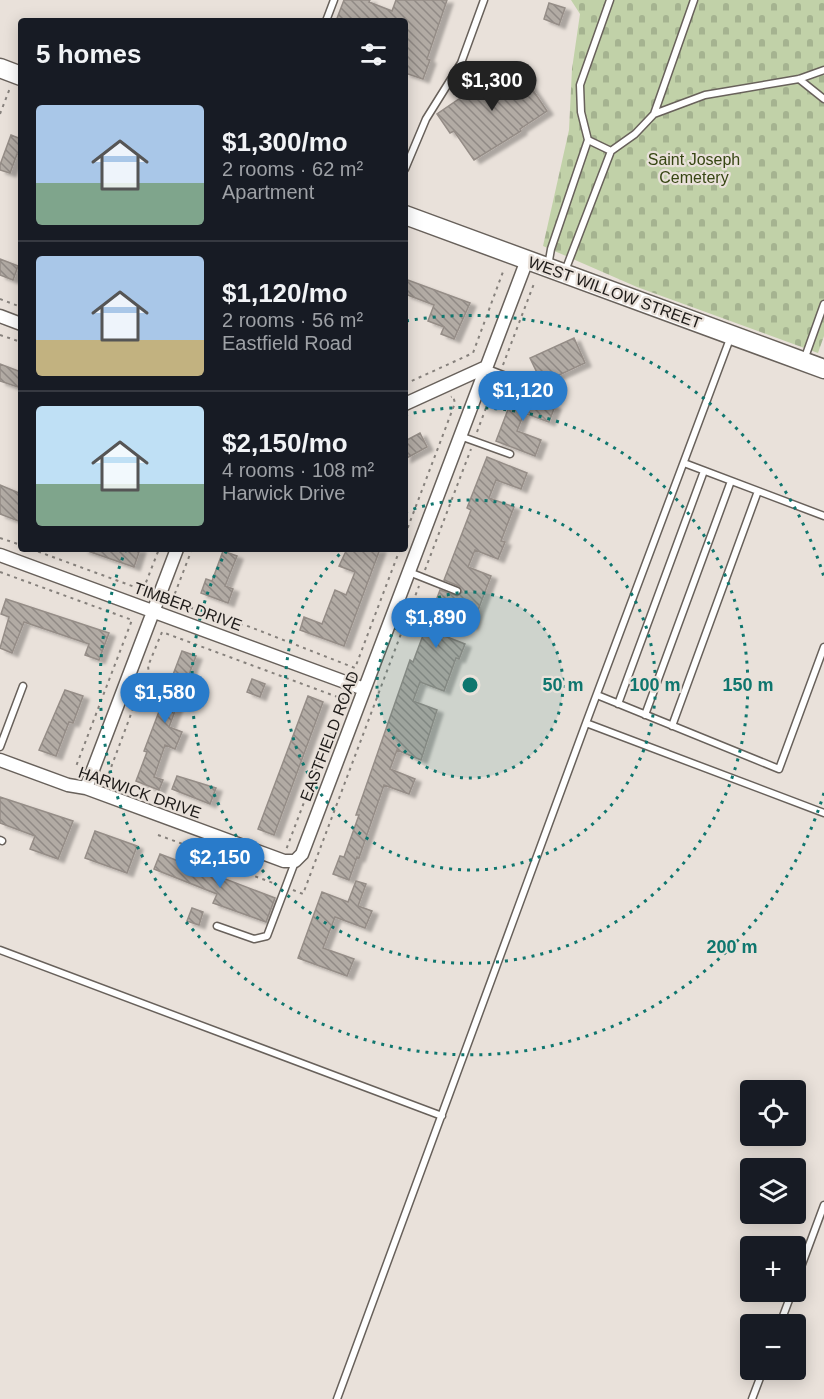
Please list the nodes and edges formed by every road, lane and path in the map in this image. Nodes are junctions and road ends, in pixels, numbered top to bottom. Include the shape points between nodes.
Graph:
1 (334, 0) edge
2 (484, 0) edge
3 (610, 0) edge
4 (694, 0) edge
5 (327, 18) edge
6 (824, 70) edge
7 (1, 71) edge
8 (799, 79) junction
9 (15, 82) edge
10 (824, 99) edge
11 (0, 114) edge
12 (654, 114) junction
13 (588, 140) junction
14 (611, 151) junction
15 (408, 162) edge
16 (408, 216) edge
17 (526, 260) junction
18 (504, 269) dead end
19 (556, 270) junction
20 (0, 299) edge
21 (824, 304) edge
22 (18, 306) edge
23 (0, 316) edge
24 (18, 323) edge
25 (0, 334) edge
26 (731, 336) junction
27 (18, 341) edge
28 (804, 362) junction
29 (484, 368) junction
30 (824, 369) edge
31 (408, 383) edge
32 (534, 387) dead end
33 (444, 401) dead end
34 (408, 403) edge
35 (415, 414) dead end
36 (408, 418) edge
37 (459, 436) junction
38 (510, 454) dead end
39 (684, 463) junction
40 (704, 471) junction
41 (731, 481) junction
42 (758, 491) junction
43 (824, 516) edge
44 (408, 527) edge
45 (0, 538) edge
46 (18, 544) edge
47 (39, 552) edge
48 (158, 552) edge
49 (176, 552) edge
50 (191, 552) edge
51 (399, 552) edge
52 (0, 555) edge
53 (0, 572) edge
54 (408, 572) junction
55 (457, 591) dead end
56 (153, 611) junction
57 (824, 647) edge
58 (23, 686) dead end
59 (364, 688) junction
60 (597, 696) junction
61 (618, 704) junction
62 (645, 715) junction
63 (586, 723) junction
64 (672, 726) junction
65 (0, 747) edge
66 (0, 760) edge
67 (75, 770) dead end
68 (106, 781) dead end
69 (86, 788) junction
70 (824, 813) edge
71 (286, 850) dead end
72 (299, 857) junction
73 (217, 926) dead end
74 (0, 950) edge
75 (442, 1116) junction
76 (824, 1205) edge
77 (806, 1253) edge
78 (759, 1380) edge
79 (337, 1399) edge
80 (752, 1399) edge

1 - 5 lane
2 - 15 lane via 461,63 426,119
3 - 13 lane via 580,85
4 - 12 lane
6 - 8 lane
7 - 9 street
8 - 10 lane
8 - 12 lane via 705,95
9 - 11 path
12 - 14 lane
13 - 14 lane
13 - 19 lane via 551,249
14 - 19 lane
16 - 17 street, WEST WILLOW STREET
17 - 19 street, WEST WILLOW STREET
17 - 29 street, EASTFIELD ROAD
18 - 31 path via 473,352
19 - 26 street, WEST WILLOW STREET
20 - 22 path
21 - 28 lane
23 - 24 street
25 - 27 path
26 - 28 street, WEST WILLOW STREET
26 - 39 lane
28 - 30 street, WEST WILLOW STREET
29 - 32 lane
29 - 34 street
29 - 37 street, EASTFIELD ROAD
33 - 44 path via 453,396 455,403
35 - 36 path
37 - 38 lane
37 - 54 street, EASTFIELD ROAD
39 - 40 lane
39 - 60 lane
40 - 41 lane
40 - 61 lane
41 - 42 lane
41 - 62 lane
42 - 43 lane
42 - 64 lane
45 - 46 path
47 - 48 path via 143,590
49 - 56 street
50 - 51 path via 172,601 355,668
52 - 56 street, TIMBER DRIVE
53 - 67 path via 132,620
54 - 55 lane
54 - 59 street, EASTFIELD ROAD
56 - 59 street, TIMBER DRIVE
56 - 69 street
57 - 64 lane via 778,769
58 - 65 lane
59 - 72 street, EASTFIELD ROAD
60 - 61 lane
60 - 63 lane
61 - 62 lane
62 - 64 lane
63 - 70 lane
63 - 75 lane
66 - 69 street, HARWICK DRIVE
68 - 71 path via 162,632 342,699
69 - 72 street, HARWICK DRIVE via 284,861
72 - 73 lane via 267,936 254,939
74 - 75 lane
75 - 79 lane
76 - 77 lane
78 - 80 lane

